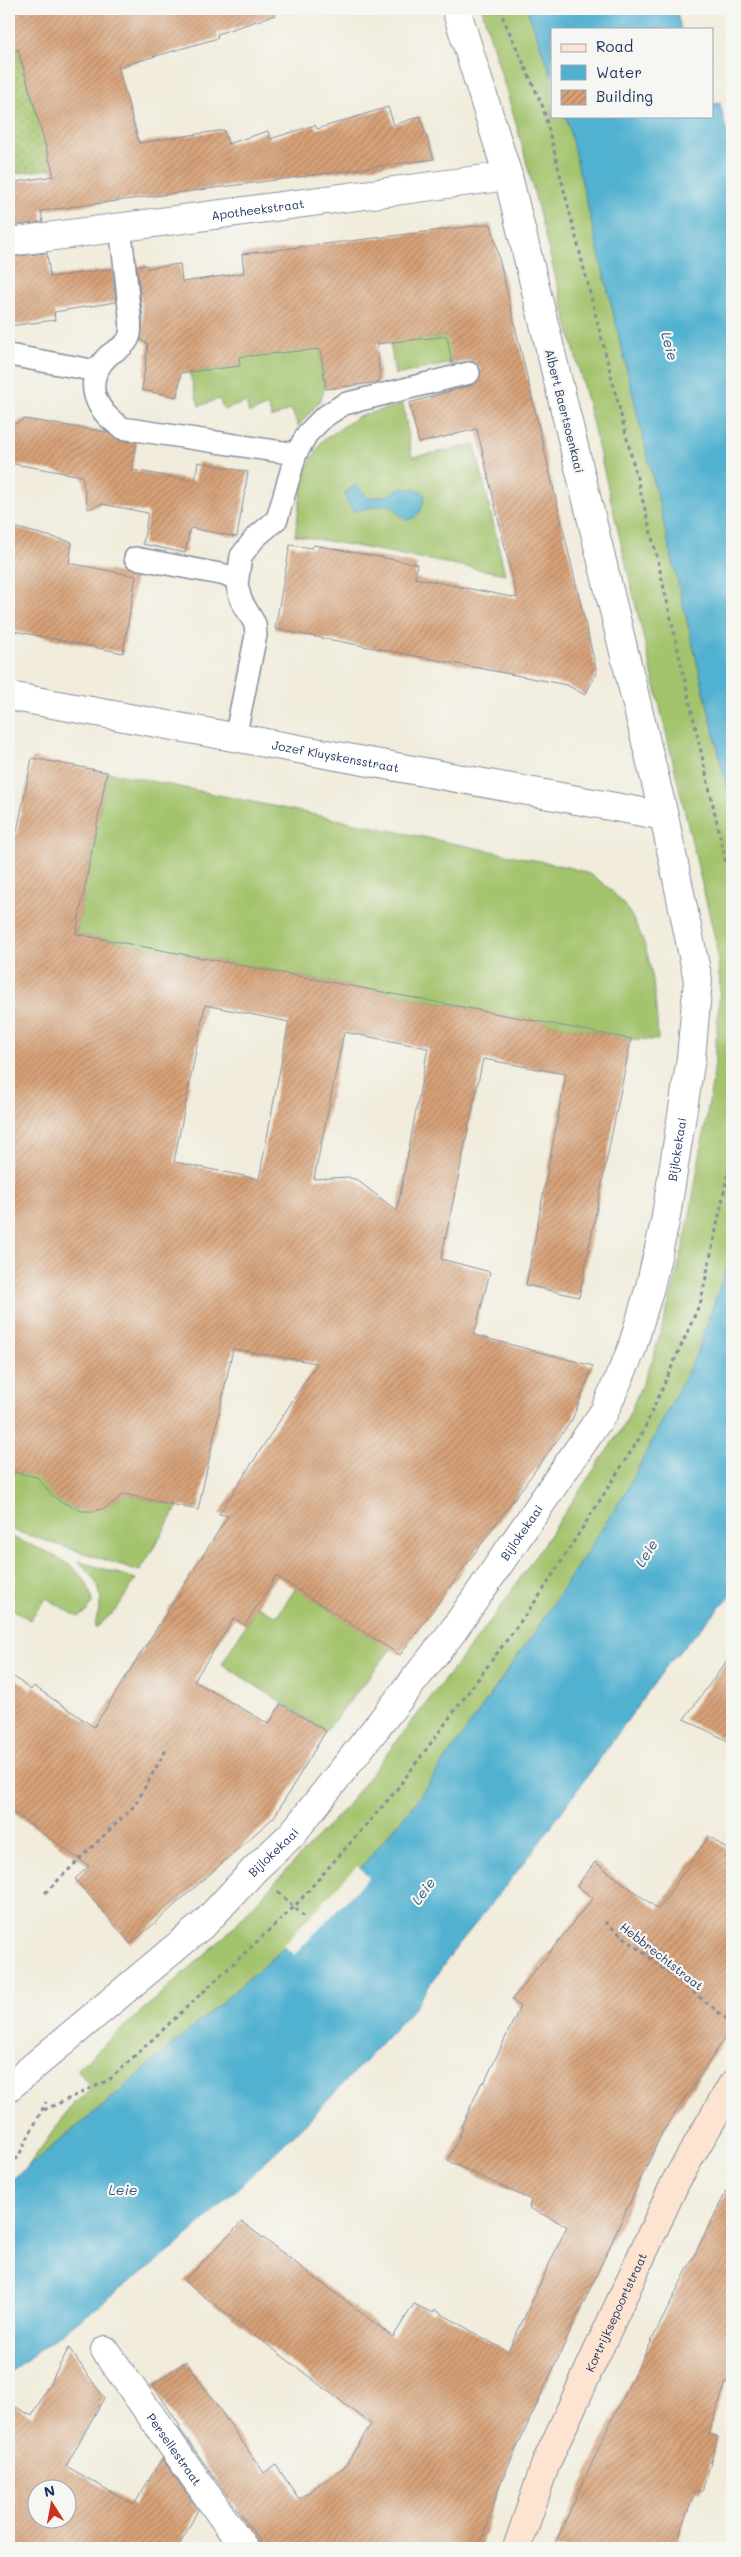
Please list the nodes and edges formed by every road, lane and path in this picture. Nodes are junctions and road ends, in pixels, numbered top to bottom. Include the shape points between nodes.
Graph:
1 (456, 9) edge
2 (499, 9) edge
3 (508, 176) junction
4 (120, 226) junction
5 (9, 242) edge
6 (9, 355) edge
7 (97, 371) junction
8 (469, 373) dead end
9 (296, 454) junction
10 (135, 558) dead end
11 (236, 577) junction
12 (9, 696) edge
13 (235, 738) junction
14 (664, 816) junction
15 (732, 889) edge
16 (167, 1748) dead end
17 (45, 1893) dead end
18 (605, 1922) dead end
19 (732, 2023) edge
20 (732, 2085) edge
21 (9, 2087) edge
22 (105, 2350) dead end
23 (244, 2548) edge
24 (517, 2548) edge

1 - 3 street, Albert Baertsoenkaai
2 - 15 path via 543,107 657,557
3 - 4 street, Apotheekstraat
3 - 14 street, Albert Baertsoenkaai
4 - 5 street, Apotheekstraat
4 - 7 lane via 130,335 123,347 107,356
6 - 7 lane
7 - 9 lane via 93,388 98,406 109,420 122,428
8 - 9 lane via 344,404 307,434
9 - 11 lane via 277,519 255,538 241,556
10 - 11 lane
11 - 13 lane via 241,600 255,624 256,635
12 - 13 street, Jozef Kluyskensstraat
13 - 14 street, Jozef Kluyskensstraat
14 - 21 street, Bijlokekaai via 698,980 691,1058 665,1222 650,1287 630,1351 604,1412 453,1631 292,1834 206,1922
16 - 17 path via 135,1805
18 - 19 path, Hebbrechtstraat
20 - 24 street, Kortrijksepoortstraat via 668,2198 546,2463
22 - 23 street, Persellestraat

